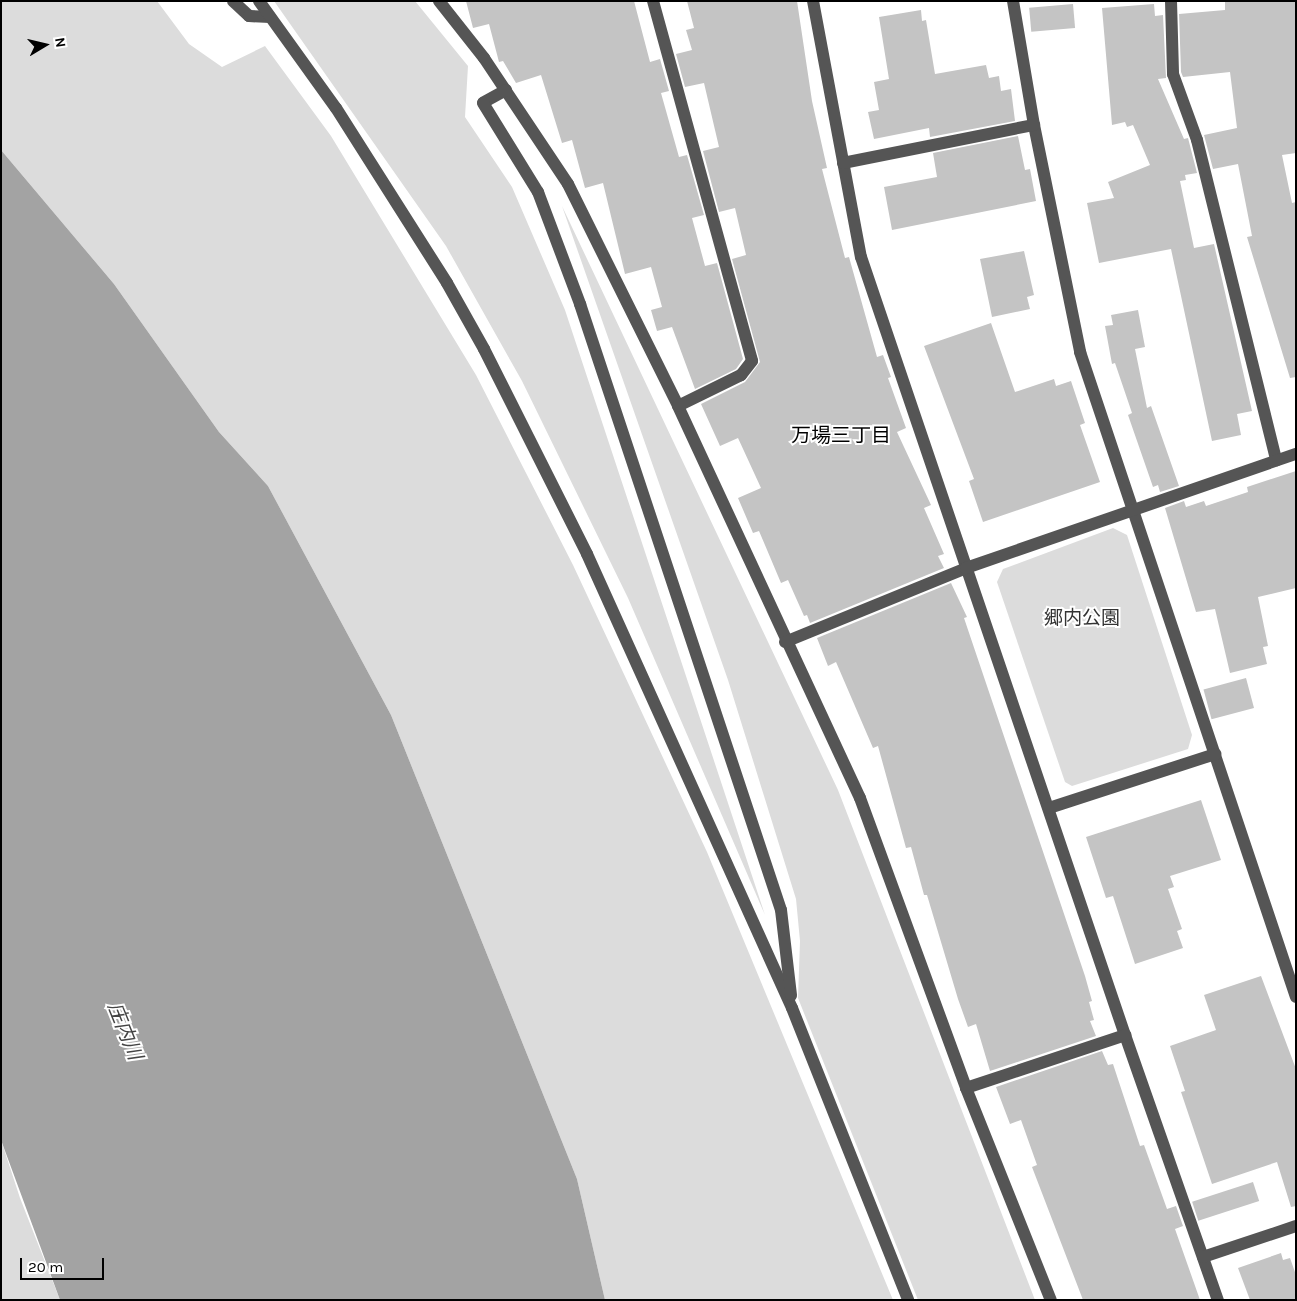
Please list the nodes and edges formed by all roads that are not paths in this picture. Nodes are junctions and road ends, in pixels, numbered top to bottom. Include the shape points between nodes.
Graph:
1 (233, 1) edge
2 (259, 1) edge
3 (438, 1) edge
4 (653, 1) edge
5 (813, 1) edge
6 (1014, 1) edge
7 (1171, 1) edge
8 (270, 17) junction
9 (506, 90) junction
10 (1034, 125) junction
11 (843, 163) junction
12 (678, 406) junction
13 (1296, 454) edge
14 (1276, 460) junction
15 (1134, 510) junction
16 (966, 568) junction
17 (785, 642) junction
18 (1215, 754) junction
19 (1049, 808) junction
20 (1296, 997) edge
21 (792, 1008) junction
22 (1125, 1035) junction
23 (966, 1088) junction
24 (1296, 1226) edge
25 (1203, 1257) junction
26 (908, 1300) edge
27 (1051, 1300) edge
28 (1218, 1300) edge

1 - 8 street via 249,16
2 - 8 street
3 - 9 street
4 - 12 street via 752,361 741,375
5 - 11 street
6 - 10 street
7 - 14 street via 1173,74 1197,140
8 - 21 street via 336,108 447,283 484,349 587,554
9 - 12 street via 568,184
9 - 21 street via 483,103 538,192 580,304 781,910
10 - 11 street
10 - 15 street via 1080,352
11 - 16 street via 861,257
12 - 17 street
13 - 14 street
14 - 15 street
15 - 16 street
15 - 18 street
16 - 17 street
16 - 19 street
17 - 23 street via 860,798
18 - 19 street
18 - 20 street
19 - 22 street
21 - 26 street
22 - 23 street
22 - 25 street
23 - 27 street
24 - 25 street
25 - 28 street

